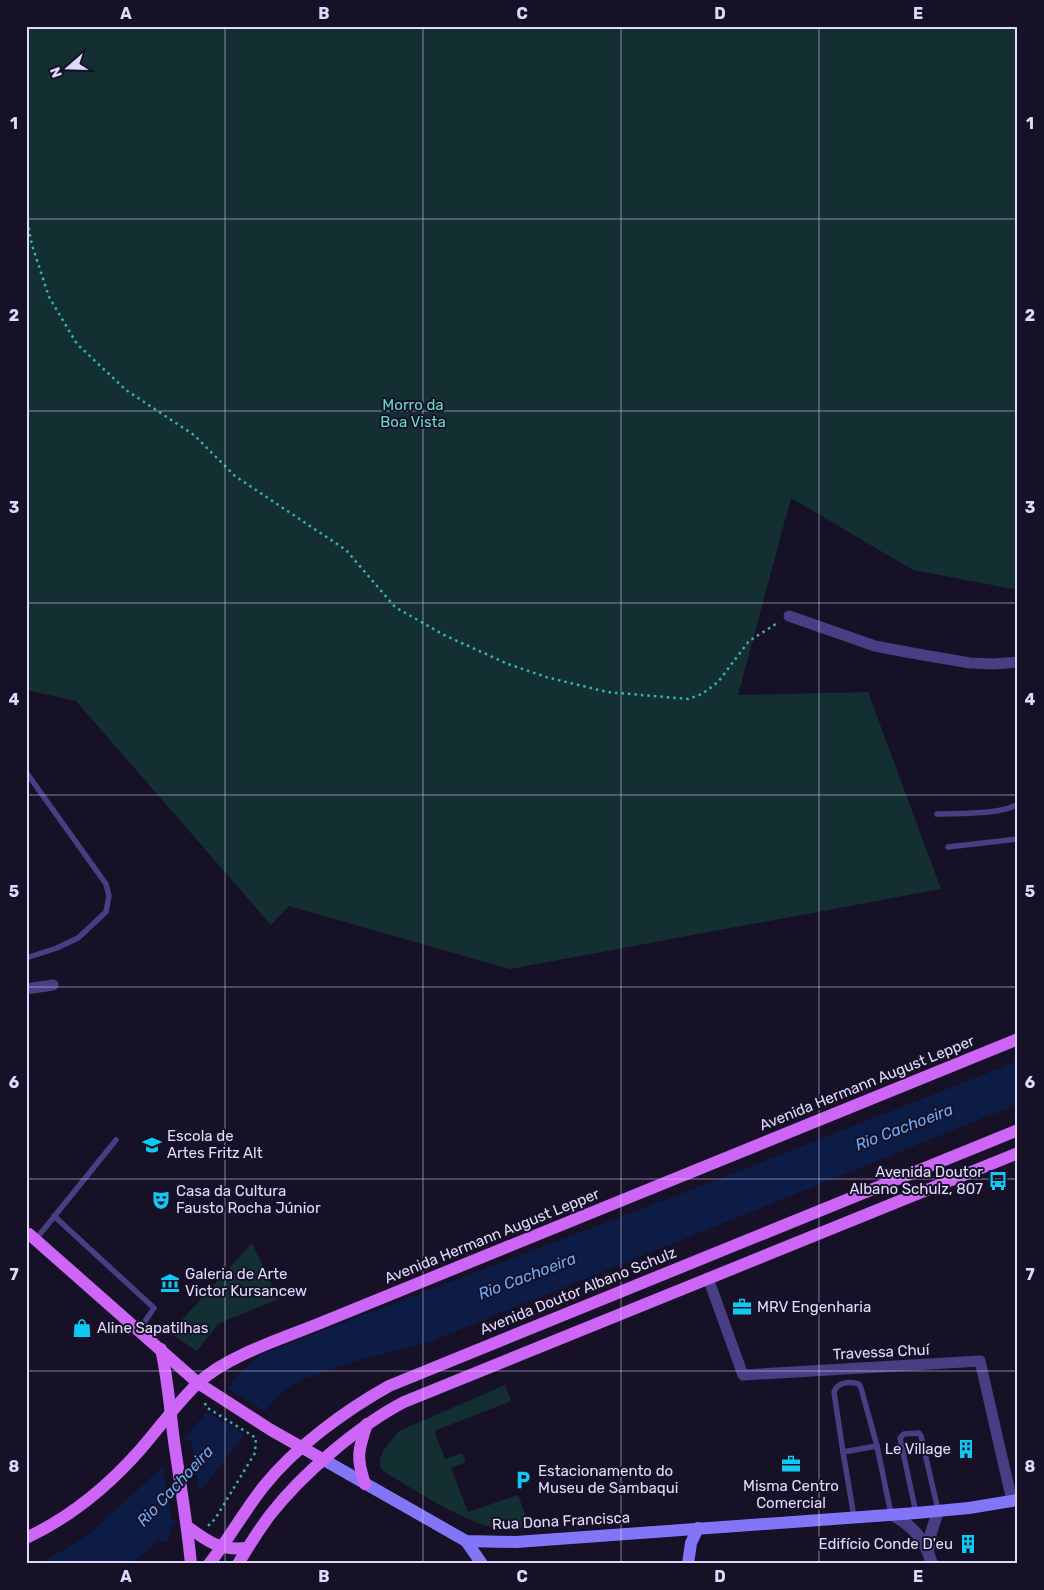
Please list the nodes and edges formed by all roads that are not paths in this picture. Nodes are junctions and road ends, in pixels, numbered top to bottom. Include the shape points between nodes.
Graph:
1 (789, 616) road end
2 (1018, 662) edge
3 (26, 772) edge
4 (1018, 804) edge
5 (937, 814) dead end
6 (1018, 839) edge
7 (948, 847) dead end
8 (26, 958) edge
9 (54, 985) dead end
10 (26, 989) edge
11 (1018, 1039) edge
12 (1018, 1130) edge
13 (116, 1140) dead end
14 (1018, 1153) edge
15 (54, 1216) junction
16 (29, 1234) edge
17 (708, 1278) junction
18 (139, 1330) junction
19 (161, 1350) junction
20 (198, 1383) junction
21 (171, 1414) junction
22 (367, 1424) junction
23 (877, 1446) junction
24 (302, 1448) junction
25 (843, 1452) junction
26 (324, 1460) junction
27 (365, 1484) junction
28 (1015, 1500) edge
29 (938, 1511) junction
30 (916, 1513) junction
31 (892, 1514) junction
32 (854, 1517) junction
33 (187, 1523) junction
34 (698, 1528) junction
35 (26, 1538) edge
36 (466, 1541) junction
37 (220, 1547) junction
38 (247, 1548) junction
39 (928, 1550) junction
40 (191, 1564) edge
41 (209, 1564) edge
42 (238, 1564) edge
43 (482, 1564) edge
44 (688, 1564) edge
45 (932, 1564) edge

1 - 2 street via 875,646 970,663
3 - 8 lane via 106,884 109,896 106,912 78,938
4 - 5 lane via 1000,811
6 - 7 lane
9 - 10 street
11 - 20 main road, Avenida Hermann August Lepper via 252,1351
12 - 24 main road, Avenida Doutor Albano Schulz via 408,1378 370,1396
13 - 15 lane
14 - 17 main road
15 - 16 lane
15 - 18 lane via 154,1308
16 - 18 main road, Rua Dona Francisca
17 - 22 main road via 420,1394
17 - 28 street, Travessa Chuí via 743,1375 980,1361
18 - 19 main road, Rua Dona Francisca
19 - 20 main road, Rua Dona Francisca
19 - 21 main road
20 - 21 main road, Avenida Hermann August Lepper
20 - 24 main road, Rua Dona Francisca
21 - 33 main road
21 - 35 main road, Avenida Hermann August Lepper via 139,1452 98,1490
22 - 26 main road
22 - 27 main road via 358,1455
23 - 25 lane
23 - 25 lane via 859,1384 838,1384 834,1392
23 - 31 lane
24 - 26 main road, Rua Dona Francisca
24 - 37 main road, Avenida Doutor Albano Schulz via 265,1485
25 - 32 lane
26 - 27 main road, Rua Dona Francisca
26 - 38 main road via 285,1498
27 - 36 main road, Rua Dona Francisca
28 - 29 main road, Rua Dona Francisca
29 - 30 main road, Rua Dona Francisca
29 - 30 lane via 921,1436 916,1432 900,1438
29 - 39 street
30 - 31 main road, Rua Dona Francisca
31 - 32 main road, Rua Dona Francisca
31 - 39 street via 914,1530
32 - 34 main road, Rua Dona Francisca
33 - 37 main road via 200,1536
33 - 40 main road
34 - 36 main road, Rua Dona Francisca via 516,1542
34 - 44 main road via 690,1543
36 - 43 main road
37 - 38 main road
37 - 41 main road, Avenida Doutor Albano Schulz
38 - 42 main road
39 - 45 street

